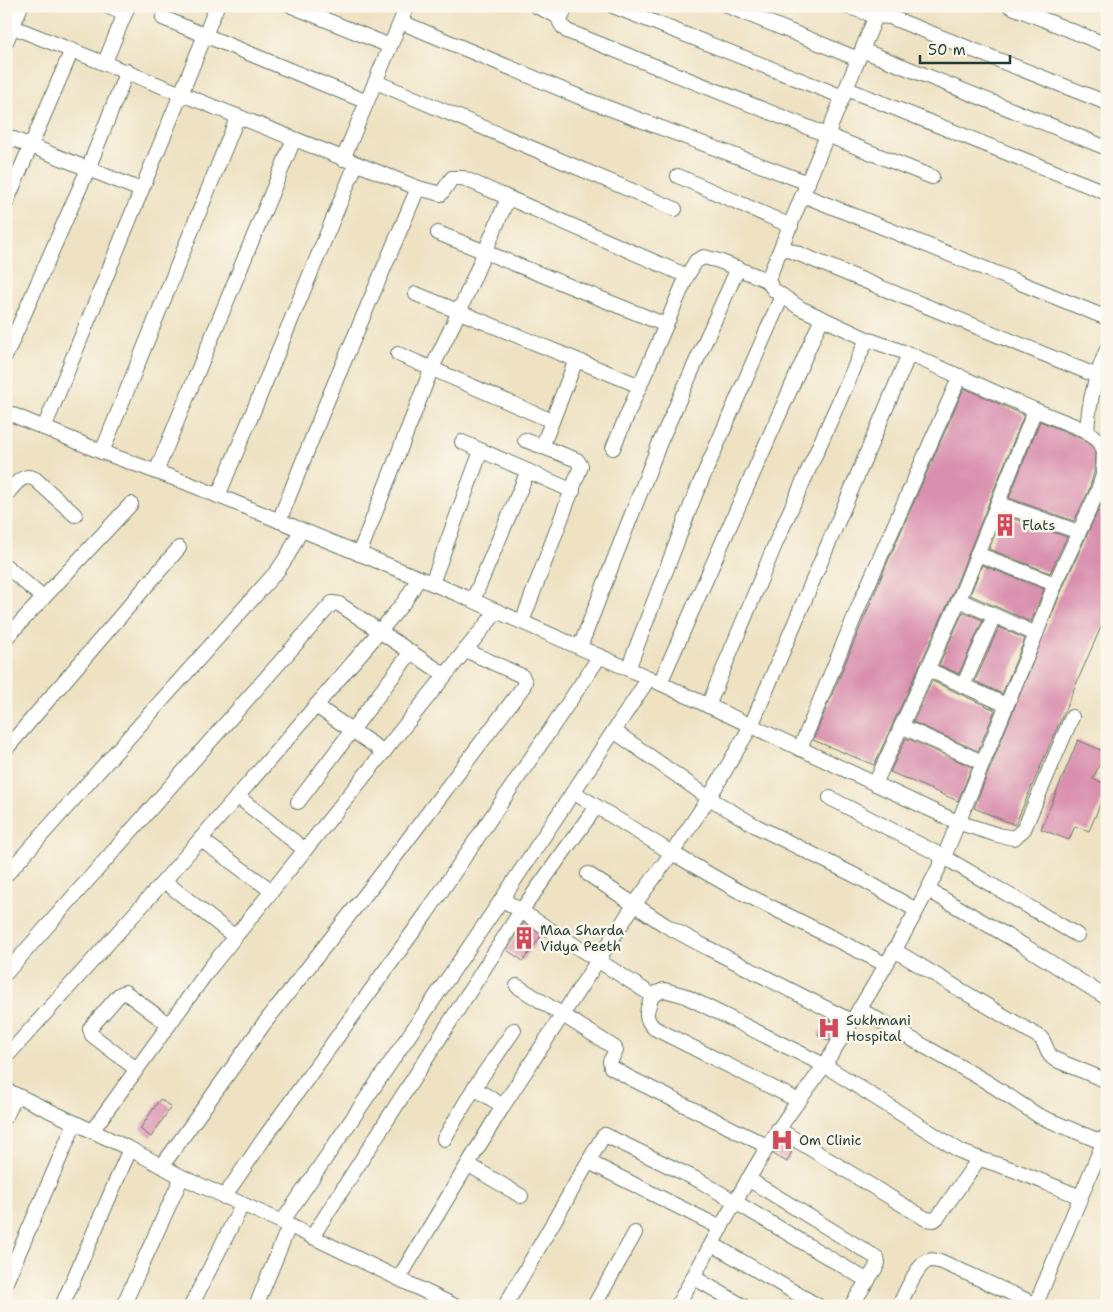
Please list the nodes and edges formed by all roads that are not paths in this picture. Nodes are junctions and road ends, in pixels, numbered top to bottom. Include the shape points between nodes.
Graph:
1 (22, 6) edge
2 (106, 6) edge
3 (216, 6) edge
4 (292, 6) edge
5 (407, 6) edge
6 (536, 6) edge
7 (566, 6) edge
8 (614, 6) edge
9 (728, 6) edge
10 (846, 6) edge
11 (1010, 6) edge
12 (127, 10) edge
13 (878, 11) edge
14 (163, 18) dead end
15 (560, 21) junction
16 (401, 22) junction
17 (13, 27) junction
18 (205, 34) junction
19 (6, 42) edge
20 (390, 46) junction
21 (1107, 46) edge
22 (72, 50) junction
23 (860, 54) junction
24 (105, 62) junction
25 (126, 71) junction
26 (376, 82) junction
27 (181, 93) junction
28 (845, 93) junction
29 (367, 102) junction
30 (1107, 103) edge
31 (238, 116) junction
32 (6, 136) edge
33 (827, 136) junction
34 (294, 138) junction
35 (31, 146) junction
36 (1107, 148) edge
37 (350, 161) junction
38 (88, 169) junction
39 (678, 176) dead end
40 (932, 177) dead end
41 (418, 188) junction
42 (806, 189) junction
43 (141, 190) junction
44 (1107, 193) edge
45 (508, 198) junction
46 (6, 203) edge
47 (674, 209) dead end
48 (790, 226) junction
49 (438, 233) dead end
50 (782, 247) junction
51 (485, 252) junction
52 (738, 268) junction
53 (687, 276) junction
54 (766, 279) junction
55 (416, 294) dead end
56 (782, 296) junction
57 (459, 312) junction
58 (822, 318) junction
59 (1107, 318) edge
60 (666, 325) junction
61 (867, 339) junction
62 (1107, 349) edge
63 (398, 354) dead end
64 (909, 354) junction
65 (6, 355) edge
66 (576, 360) junction
67 (431, 370) junction
68 (960, 376) junction
69 (1102, 378) edge
70 (640, 386) junction
71 (1035, 410) junction
72 (6, 412) edge
73 (552, 421) junction
74 (44, 428) junction
75 (1087, 431) junction
76 (525, 440) dead end
77 (462, 442) dead end
78 (542, 447) junction
79 (613, 448) dead end
80 (481, 451) junction
81 (102, 452) junction
82 (528, 471) junction
83 (156, 472) junction
84 (573, 491) junction
85 (6, 494) edge
86 (218, 496) junction
87 (131, 504) dead end
88 (998, 504) junction
89 (76, 515) dead end
90 (279, 521) junction
91 (301, 530) junction
92 (1079, 532) junction
93 (179, 548) dead end
94 (359, 554) junction
95 (977, 554) junction
96 (6, 566) edge
97 (425, 581) junction
98 (1055, 584) junction
99 (43, 598) junction
100 (473, 600) junction
101 (959, 600) junction
102 (497, 611) junction
103 (994, 616) junction
104 (522, 622) junction
105 (380, 631) junction
106 (1036, 634) junction
107 (6, 638) edge
108 (580, 647) junction
109 (466, 650) junction
110 (411, 652) junction
111 (600, 656) junction
112 (628, 669) junction
113 (927, 669) junction
114 (445, 675) junction
115 (655, 681) junction
116 (963, 686) junction
117 (1006, 705) junction
118 (316, 706) junction
119 (708, 706) junction
120 (1072, 717) dead end
121 (751, 726) junction
122 (901, 726) junction
123 (351, 731) junction
124 (614, 732) junction
125 (6, 749) edge
126 (800, 749) junction
127 (384, 752) junction
128 (982, 762) junction
129 (875, 784) junction
130 (573, 792) junction
131 (237, 796) junction
132 (709, 798) junction
133 (830, 798) dead end
134 (298, 802) dead end
135 (596, 807) junction
136 (957, 822) junction
137 (200, 839) junction
138 (305, 850) junction
139 (672, 853) junction
140 (944, 857) junction
141 (588, 874) dead end
142 (6, 875) edge
143 (164, 881) junction
144 (928, 890) junction
145 (272, 892) junction
146 (502, 899) junction
147 (634, 904) junction
148 (916, 910) junction
149 (521, 911) junction
150 (1077, 935) dead end
151 (235, 937) junction
152 (894, 950) junction
153 (599, 960) junction
154 (886, 964) junction
155 (6, 973) edge
156 (517, 986) dead end
157 (652, 995) junction
158 (1107, 998) edge
159 (859, 1009) junction
160 (563, 1016) junction
161 (851, 1021) junction
162 (169, 1025) junction
163 (514, 1030) dead end
164 (6, 1056) edge
165 (824, 1065) junction
166 (136, 1069) junction
167 (1107, 1081) edge
168 (474, 1088) junction
169 (11, 1093) edge
170 (799, 1101) junction
171 (503, 1106) junction
172 (6, 1116) edge
173 (75, 1123) junction
174 (778, 1129) junction
175 (92, 1131) junction
176 (444, 1139) dead end
177 (1105, 1140) edge
178 (767, 1146) junction
179 (130, 1149) junction
180 (978, 1160) junction
181 (589, 1162) junction
182 (469, 1164) junction
183 (162, 1166) junction
184 (182, 1177) junction
185 (748, 1179) junction
186 (521, 1196) dead end
187 (224, 1197) junction
188 (1081, 1197) junction
189 (735, 1201) junction
190 (242, 1205) junction
191 (286, 1224) junction
192 (721, 1228) junction
193 (635, 1233) dead end
194 (312, 1237) junction
195 (712, 1244) junction
196 (693, 1277) junction
197 (399, 1278) junction
198 (868, 1281) junction
199 (6, 1282) edge
200 (1037, 1305) edge
201 (62, 1306) edge
202 (123, 1306) edge
203 (192, 1306) edge
204 (256, 1306) edge
205 (454, 1306) edge
206 (505, 1306) edge
207 (594, 1306) edge
208 (677, 1306) edge
209 (743, 1306) edge
210 (818, 1306) edge
211 (851, 1306) edge
212 (899, 1306) edge

1 - 17 street
2 - 12 street
3 - 18 street
4 - 20 street
5 - 16 street
6 - 15 street via 553,13
7 - 15 street
8 - 28 street
9 - 23 street
10 - 13 street
11 - 21 street
12 - 24 street
13 - 23 street
13 - 30 street
14 - 18 street
15 - 33 street via 567,31
16 - 20 street
16 - 42 street
17 - 19 street
17 - 22 street
18 - 27 street
18 - 29 street
20 - 26 street
22 - 24 street
22 - 35 street
23 - 28 street
23 - 36 street
24 - 25 street
25 - 27 street
25 - 38 street
26 - 29 street
26 - 47 street
27 - 31 street
27 - 43 street
28 - 33 street
28 - 44 street
29 - 37 street
31 - 34 street
31 - 81 street
32 - 35 street
33 - 40 street
33 - 42 street
34 - 37 street
34 - 83 street
35 - 38 street
35 - 46 street
37 - 41 street
37 - 86 street
38 - 43 street
38 - 65 street
39 - 48 street
41 - 45 street via 441,194 452,178 463,178
41 - 90 street via 324,406
42 - 48 street
42 - 59 street
43 - 74 street
45 - 51 street
45 - 53 street
48 - 50 street
49 - 51 street
50 - 54 street
50 - 69 street
51 - 57 street
51 - 60 street
52 - 53 street via 704,257 696,260
52 - 54 street
52 - 108 street via 660,442
53 - 60 street
54 - 56 street
55 - 57 street
56 - 58 street
56 - 112 street via 695,495
57 - 66 street
57 - 67 street
58 - 61 street
58 - 115 street
60 - 70 street
61 - 64 street
61 - 119 street via 777,540
62 - 69 street
63 - 67 street
64 - 68 street
64 - 121 street
66 - 70 street
66 - 73 street
67 - 73 street
67 - 94 street
68 - 71 street
68 - 126 street
69 - 75 street via 1089,402
70 - 79 street
71 - 75 street
71 - 88 street
72 - 74 street
73 - 78 street
74 - 81 street
75 - 92 street via 1100,442 1104,465 1097,493
76 - 78 street
77 - 80 street
78 - 84 street via 579,462 581,466
80 - 82 street
80 - 97 street
81 - 83 street
82 - 84 street
82 - 100 street
83 - 86 street
84 - 104 street
85 - 89 street via 23,478 30,476
86 - 90 street
87 - 99 street
88 - 92 street
88 - 95 street
90 - 91 street
91 - 94 street
91 - 142 street via 278,570
92 - 98 street
93 - 125 street
94 - 97 street
95 - 98 street
95 - 101 street
96 - 99 street
97 - 100 street
97 - 105 street
98 - 106 street
99 - 107 street
100 - 102 street
101 - 103 street
101 - 113 street
102 - 104 street
102 - 109 street
103 - 106 street
103 - 116 street
104 - 108 street
105 - 110 street
105 - 118 street
105 - 155 street via 339,604 328,605
106 - 117 street
108 - 111 street
109 - 114 street
109 - 183 street via 522,676 525,678 524,687 263,1025
110 - 114 street
110 - 123 street
111 - 112 street
111 - 187 street via 426,914
112 - 115 street
113 - 116 street
113 - 122 street
114 - 127 street
115 - 119 street
115 - 124 street
116 - 117 street
117 - 128 street
118 - 123 street
118 - 131 street
119 - 121 street
120 - 136 street via 1024,829 1018,836 1007,838
121 - 126 street
121 - 132 street
122 - 128 street
122 - 129 street
123 - 127 street
123 - 134 street
124 - 130 street
124 - 132 street
126 - 129 street
127 - 138 street
128 - 136 street
129 - 136 street
130 - 135 street
130 - 146 street
131 - 137 street
131 - 138 street
132 - 139 street
132 - 148 street
133 - 140 street
135 - 139 street
135 - 149 street
136 - 140 street
137 - 143 street
137 - 145 street
138 - 145 street
139 - 147 street
139 - 154 street via 734,889
140 - 144 street
140 - 150 street
141 - 147 street
143 - 151 street
143 - 164 street
144 - 148 street
144 - 158 street
145 - 151 street
146 - 149 street
146 - 191 street
147 - 153 street
147 - 161 street via 700,944
148 - 152 street
149 - 153 street
149 - 194 street
151 - 162 street
152 - 154 street
152 - 167 street via 1041,1038 1054,1059
153 - 157 street
153 - 160 street
154 - 159 street
156 - 160 street
157 - 165 street via 664,990 683,995
157 - 170 street via 646,1018 654,1028
159 - 161 street
159 - 177 street via 1039,1116
160 - 171 street
160 - 178 street via 615,1048 610,1062 612,1067
161 - 165 street
162 - 166 street
162 - 166 street via 125,992 92,1026 92,1035
163 - 168 street
165 - 170 street
165 - 180 street via 939,1139
166 - 175 street
168 - 171 street
168 - 176 street
169 - 172 street
169 - 173 street
170 - 174 street
171 - 182 street
173 - 175 street
173 - 199 street
174 - 178 street
174 - 180 street via 926,1219 938,1217
175 - 179 street
177 - 188 street
178 - 185 street
179 - 183 street
179 - 201 street
180 - 188 street
181 - 189 street via 602,1138 607,1136
181 - 192 street
181 - 206 street
182 - 186 street
182 - 197 street
183 - 184 street
184 - 187 street
184 - 202 street
185 - 189 street
185 - 198 street via 877,1258 878,1263
187 - 190 street
188 - 200 street
189 - 192 street
189 - 198 street
190 - 191 street
190 - 203 street
191 - 194 street
191 - 204 street
192 - 195 street
193 - 207 street
194 - 197 street
195 - 196 street
195 - 210 street
196 - 208 street
196 - 209 street
197 - 205 street
198 - 211 street
200 - 212 street via 933,1260 921,1266

